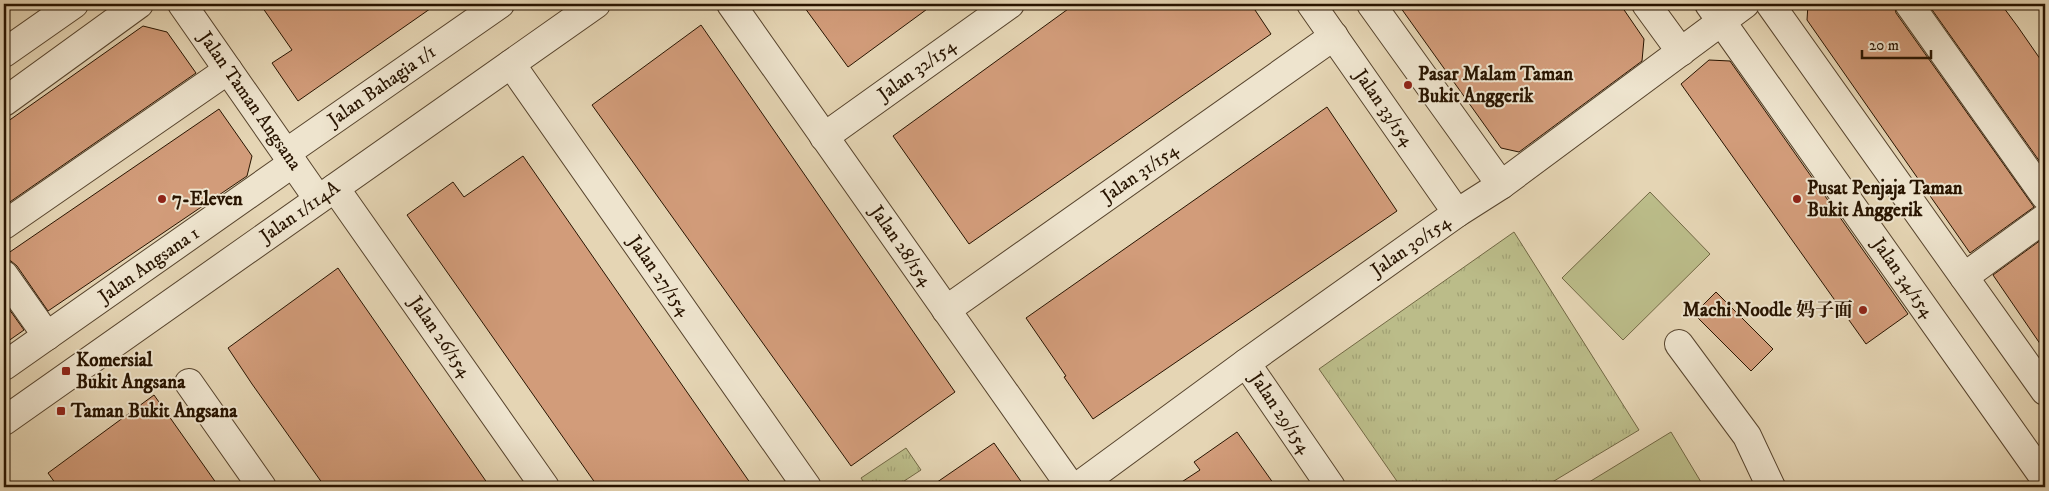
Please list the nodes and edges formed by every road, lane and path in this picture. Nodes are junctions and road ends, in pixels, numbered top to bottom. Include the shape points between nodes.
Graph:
1 (139, 4) edge
2 (182, 4) edge
3 (500, 4) edge
4 (596, 4) edge
5 (731, 4) edge
6 (1010, 4) edge
7 (1311, 4) edge
8 (1371, 4) edge
9 (1646, 4) edge
10 (1745, 4) edge
11 (1770, 4) edge
12 (1909, 4) edge
13 (60, 8) edge
14 (1715, 12) edge
15 (1334, 36) junction
16 (1681, 52) junction
17 (4, 53) edge
18 (510, 64) junction
19 (228, 70) junction
20 (4, 102) edge
21 (824, 137) junction
22 (290, 158) junction
23 (1501, 185) junction
24 (327, 193) junction
25 (2045, 196) edge
26 (1457, 213) junction
27 (2045, 218) edge
28 (4, 224) edge
29 (4, 275) edge
30 (1964, 276) junction
31 (946, 310) junction
32 (47, 336) junction
33 (1679, 344) dead end
34 (1246, 363) junction
35 (4, 366) edge
36 (188, 383) dead end
37 (2045, 392) edge
38 (4, 421) edge
39 (2045, 478) edge
40 (262, 487) edge
41 (545, 487) edge
42 (807, 487) edge
43 (1071, 487) edge
44 (1077, 487) edge
45 (1331, 487) edge
46 (1770, 487) edge

1 - 20 street
2 - 19 street, Jalan Taman Angsana
3 - 22 street, Jalan Bahagia 1/1
4 - 18 street, Jalan 1/114A
5 - 21 street, Jalan 28/154
6 - 21 street, Jalan 32/154
7 - 15 street, Jalan 33/154
8 - 23 street
9 - 16 street
10 - 14 street, Jalan 30/154
11 - 30 street
12 - 25 street
13 - 17 street
14 - 16 street, Jalan 30/154
14 - 39 street, Jalan 34/154
15 - 26 street, Jalan 33/154
15 - 31 street, Jalan 31/154
16 - 23 street, Jalan 30/154
18 - 24 street, Jalan 1/114A
18 - 42 street, Jalan 27/154
19 - 22 street, Jalan Taman Angsana
19 - 28 street
21 - 31 street, Jalan 28/154
22 - 24 street, Jalan Taman Angsana
22 - 32 street, Jalan Angsana 1
23 - 26 street, Jalan 30/154
24 - 38 street, Jalan 1/114A
24 - 41 street, Jalan 26/154
26 - 34 street, Jalan 30/154
27 - 30 street
29 - 32 street
30 - 37 street
31 - 43 street, Jalan 28/154
32 - 35 street, Jalan Angsana 1
33 - 46 street via 1747,436
34 - 44 street, Jalan 30/154
34 - 45 street, Jalan 29/154
36 - 40 street

